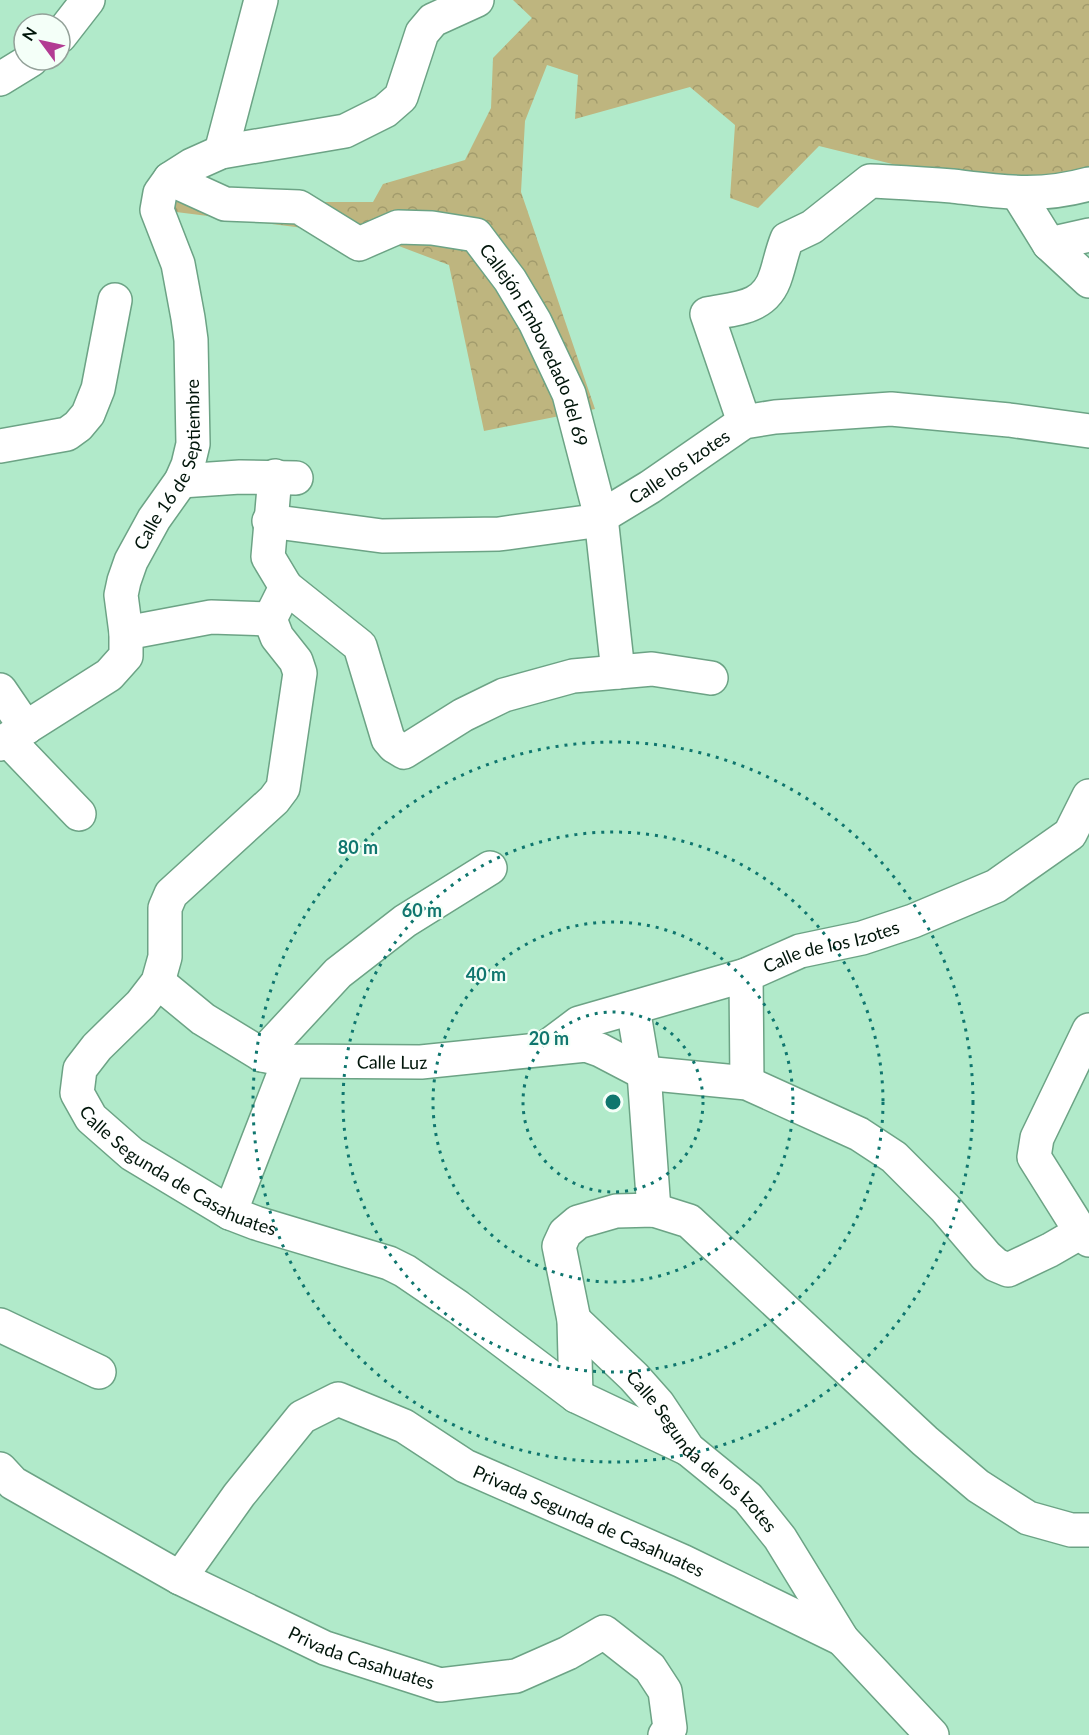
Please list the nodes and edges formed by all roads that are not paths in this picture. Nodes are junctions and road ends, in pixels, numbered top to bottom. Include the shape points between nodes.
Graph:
1 (88, 0) edge
2 (261, 0) edge
3 (477, 0) edge
4 (72, 21) edge
5 (221, 152) junction
6 (170, 179) junction
7 (1089, 184) edge
8 (1018, 194) junction
9 (1089, 235) edge
10 (1049, 244) junction
11 (1089, 281) edge
12 (115, 300) dead end
13 (744, 422) junction
14 (1089, 431) edge
15 (0, 446) edge
16 (181, 481) junction
17 (601, 517) junction
18 (269, 521) junction
19 (286, 586) junction
20 (270, 619) junction
21 (126, 633) junction
22 (618, 672) junction
23 (711, 678) dead end
24 (0, 690) edge
25 (11, 738) edge
26 (1089, 796) edge
27 (80, 814) dead end
28 (490, 868) dead end
29 (746, 975) junction
30 (158, 982) junction
31 (633, 1008) junction
32 (1089, 1030) edge
33 (544, 1049) junction
34 (276, 1058) junction
35 (644, 1072) junction
36 (747, 1083) junction
37 (654, 1210) junction
38 (230, 1212) junction
39 (1085, 1236) edge
40 (574, 1320) junction
41 (0, 1325) edge
42 (99, 1371) dead end
43 (576, 1396) junction
44 (688, 1449) junction
45 (7, 1476) edge
46 (1089, 1530) edge
47 (180, 1578) junction
48 (842, 1638) junction
49 (671, 1733) edge
50 (932, 1735) edge

1 - 4 street
2 - 5 street
3 - 5 street via 433,20 422,33 400,97 385,111 345,131
5 - 6 street
6 - 16 street, Calle 16 de Septiembre via 160,193 158,210 178,264 191,340 194,444
6 - 17 street, Callejón Embovedado del 69 via 225,204 299,207 359,244 398,226 476,234 535,322 569,394
7 - 8 street via 1063,191
8 - 10 street
8 - 13 street via 870,181 812,227 787,239 776,277 766,295 753,305 707,314
9 - 10 street
10 - 11 street
12 - 15 street via 98,389 88,414 67,434
13 - 14 street, Calle los Izotes via 891,409
13 - 17 street, Calle los Izotes
16 - 18 street via 286,477
16 - 21 street, Calle 16 de Septiembre via 131,561 121,595
17 - 18 street, Calle los Izotes via 499,534 382,536
17 - 22 street, Callejón Embovedado del 69
18 - 19 street via 268,557
19 - 20 street
19 - 22 street via 360,646 388,740 404,752 504,695 573,676
20 - 21 street via 211,617
20 - 30 street, Calle Segunda de Casahuates via 300,673 283,788 171,894 165,908 165,957
21 - 25 street, Calle 16 de Septiembre via 126,656 109,675
22 - 23 street via 652,669
24 - 25 street
25 - 27 street
26 - 29 street, Calle de los Izotes via 1070,834 996,886 913,921 862,938 800,951
28 - 34 street via 405,921 338,973
29 - 31 street, Calle de los Izotes
29 - 36 street
30 - 34 street via 203,1019
30 - 38 street, Calle Segunda de Casahuates via 80,1069 77,1093 91,1118 132,1154
31 - 33 street, Calle de los Izotes via 579,1023
31 - 35 street
32 - 39 street via 1036,1138 1034,1157
33 - 34 street, Calle Luz via 422,1062
33 - 35 street, Calle Luz via 586,1045
34 - 38 street
35 - 36 street
35 - 37 street
36 - 39 street via 859,1134 894,1157 986,1256 1008,1270
37 - 40 street via 616,1211 579,1222 565,1233 559,1246
37 - 46 street via 688,1221 978,1486 1028,1518 1071,1530
38 - 43 street, Calle Segunda de Casahuates via 405,1271
40 - 43 street
40 - 44 street, Calle Segunda de los Izotes via 658,1404
41 - 42 street
43 - 44 street, Calle Segunda de Casahuates
44 - 48 street, Calle Segunda de los Izotes via 748,1498 780,1538
45 - 47 street, Privada Casahuates
47 - 48 street, Privada Segunda de Casahuates via 239,1495 302,1418 338,1399 404,1425 465,1466 682,1561
47 - 49 street, Privada Casahuates via 325,1648 440,1685 516,1676 604,1632 650,1668 665,1690
48 - 50 street, Calle Segunda de los Izotes

